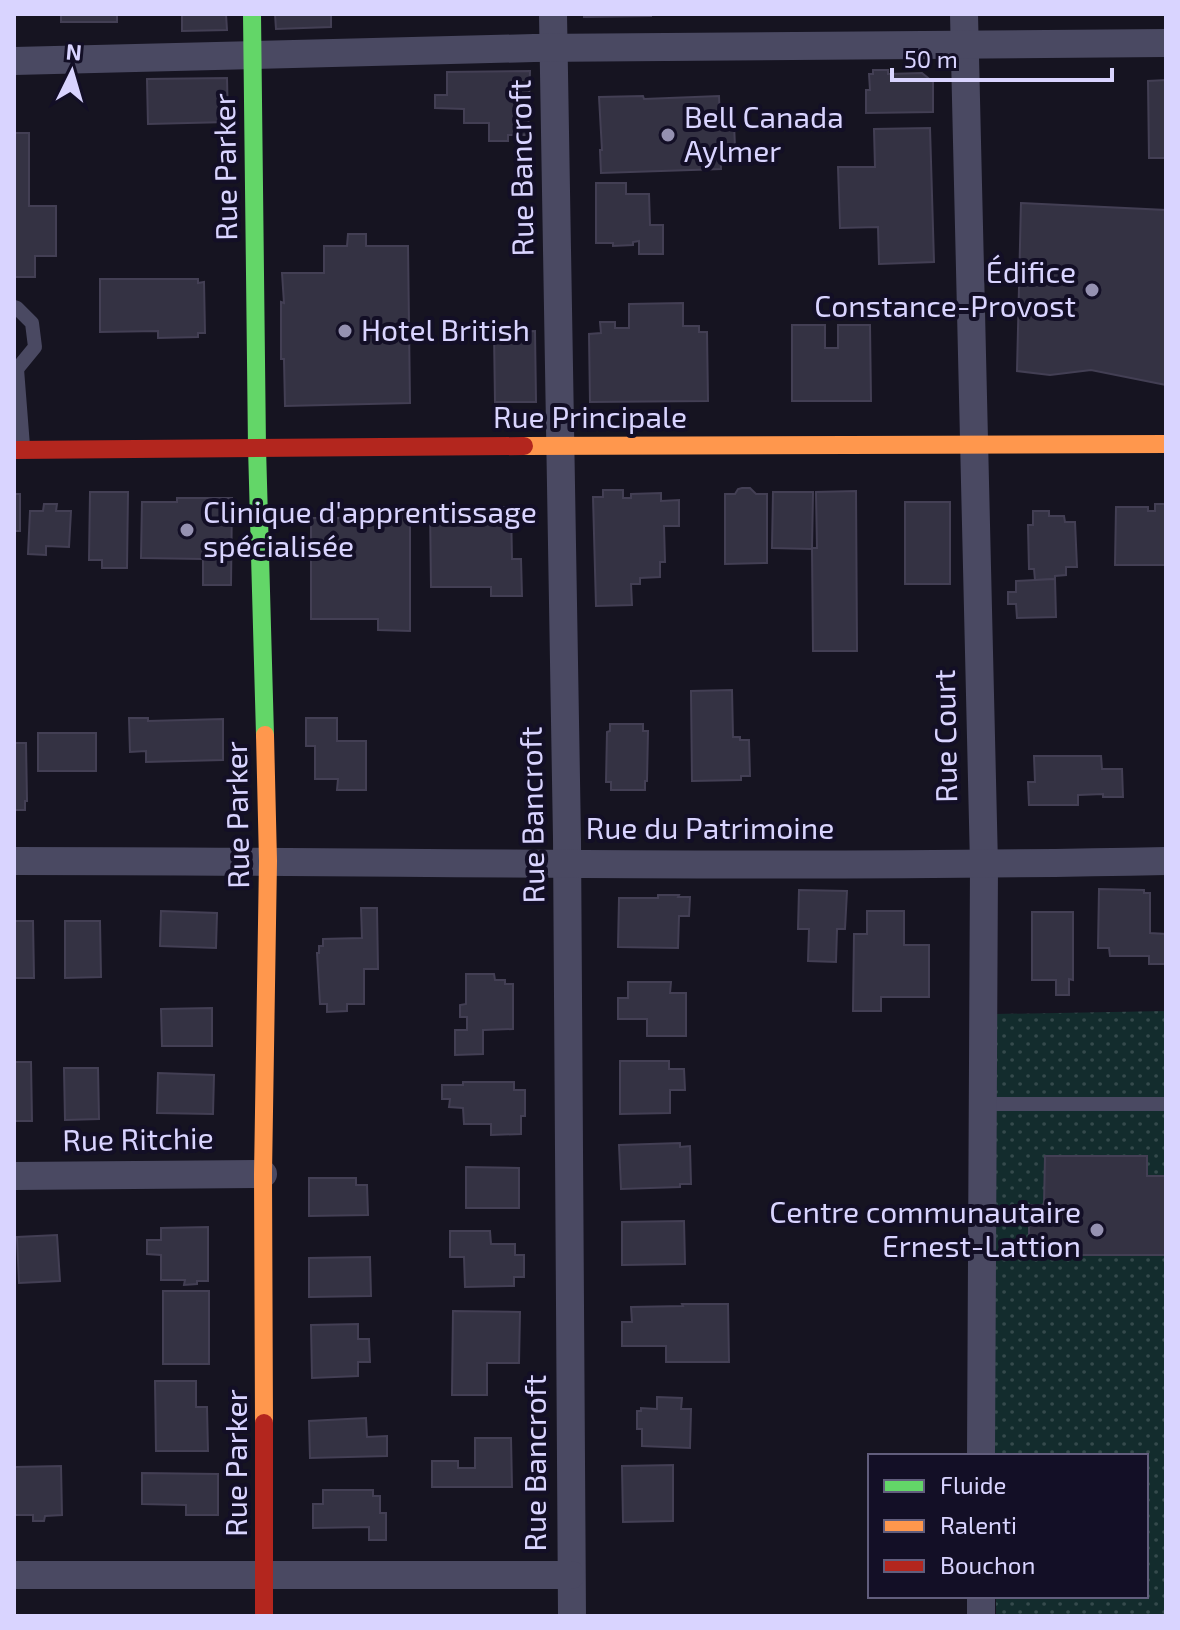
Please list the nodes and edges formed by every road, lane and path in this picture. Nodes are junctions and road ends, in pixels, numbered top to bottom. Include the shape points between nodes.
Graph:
1 (252, 14) edge
2 (553, 14) edge
3 (964, 14) edge
4 (965, 43) junction
5 (1166, 43) edge
6 (554, 47) junction
7 (253, 55) junction
8 (14, 61) edge
9 (14, 307) edge
10 (15, 369) edge
11 (1166, 444) edge
12 (974, 445) junction
13 (561, 446) junction
14 (257, 447) junction
15 (19, 450) edge
16 (14, 861) edge
17 (268, 861) junction
18 (1166, 861) edge
19 (567, 863) junction
20 (984, 865) junction
21 (982, 1104) junction
22 (1166, 1104) edge
23 (263, 1174) junction
24 (14, 1176) edge
25 (981, 1454) edge
26 (264, 1574) junction
27 (14, 1575) edge
28 (571, 1575) junction
29 (264, 1616) edge
30 (572, 1616) edge

1 - 7 street, Rue Parker
2 - 6 street, Rue Bancroft
3 - 4 street, Rue Court
4 - 5 street
4 - 6 street
4 - 12 street, Rue Court
6 - 7 street
6 - 13 street, Rue Bancroft
7 - 8 street
7 - 14 street, Rue Parker
9 - 10 lane via 32,323 35,347
10 - 15 lane
11 - 12 street, Rue Principale
12 - 13 street, Rue Principale
12 - 20 street, Rue Court
13 - 14 street, Rue Principale
13 - 19 street, Rue Bancroft
14 - 15 street, Rue Principale
14 - 17 street, Rue Parker
16 - 17 street, Rue du Patrimoine
17 - 19 street, Rue du Patrimoine
17 - 23 street, Rue Parker
18 - 20 street, Rue du Patrimoine
19 - 20 street, Rue du Patrimoine
19 - 28 street, Rue Bancroft
20 - 21 street, Rue Court
21 - 22 lane
21 - 25 street, Rue Court
23 - 24 street, Rue Ritchie
23 - 26 street, Rue Parker
26 - 27 street
26 - 28 street
26 - 29 street, Rue Parker
28 - 30 street, Rue Bancroft

